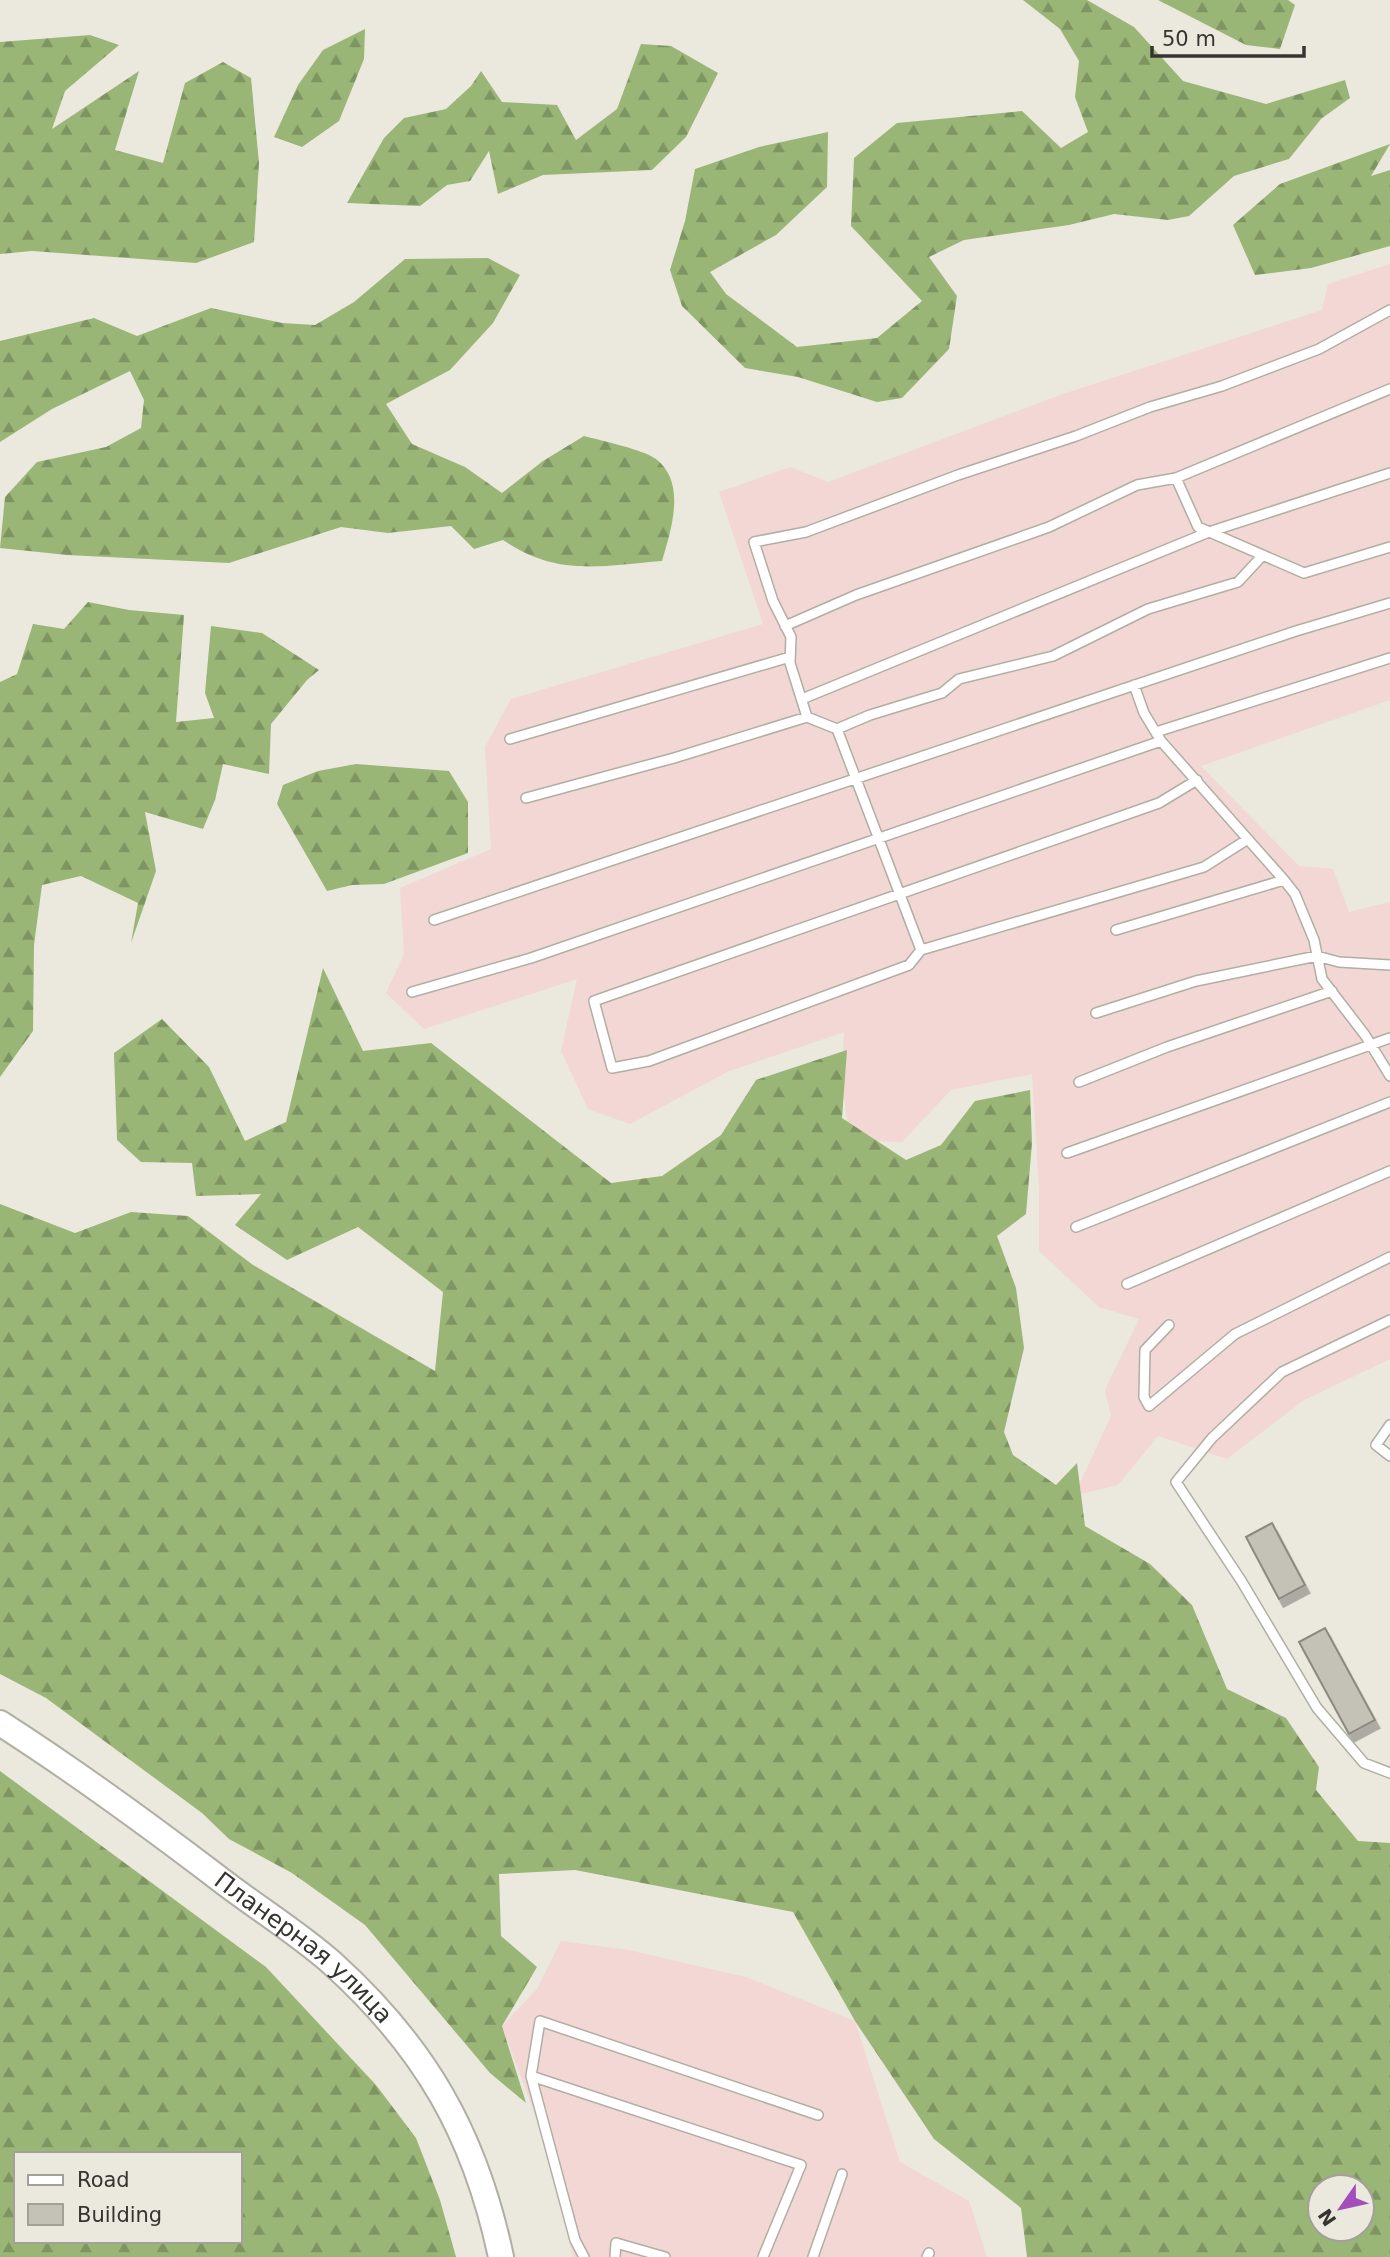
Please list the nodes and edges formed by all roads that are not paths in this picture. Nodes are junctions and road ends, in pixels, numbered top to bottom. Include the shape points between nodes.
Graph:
1 (1390, 310) edge
2 (1390, 389) edge
3 (1390, 473) edge
4 (1176, 478) junction
5 (1209, 532) junction
6 (1390, 547) edge
7 (1263, 555) junction
8 (1390, 603) edge
9 (785, 625) junction
10 (790, 657) junction
11 (1390, 658) edge
12 (1133, 685) junction
13 (802, 699) junction
14 (807, 717) junction
15 (837, 729) junction
16 (1158, 736) junction
17 (510, 739) dead end
18 (857, 778) junction
19 (1197, 780) junction
20 (526, 798) dead end
21 (880, 837) junction
22 (1248, 839) junction
23 (1284, 880) junction
24 (900, 892) junction
25 (434, 920) dead end
26 (1115, 930) dead end
27 (921, 950) junction
28 (1317, 956) junction
29 (1390, 965) edge
30 (412, 992) dead end
31 (1332, 992) junction
32 (1096, 1013) dead end
33 (1390, 1038) edge
34 (1371, 1044) junction
35 (1390, 1076) edge
36 (1079, 1082) dead end
37 (1390, 1102) edge
38 (1067, 1153) dead end
39 (1390, 1171) edge
40 (1076, 1227) dead end
41 (1390, 1257) edge
42 (1127, 1284) dead end
43 (1390, 1320) edge
44 (1169, 1325) dead end
45 (1390, 1425) edge
46 (1390, 1456) edge
47 (0, 1723) edge
48 (1390, 1773) edge
49 (531, 2076) junction
50 (818, 2115) dead end
51 (842, 2174) dead end
52 (501, 2257) edge
53 (584, 2257) edge
54 (615, 2257) edge
55 (665, 2257) edge
56 (763, 2257) edge
57 (813, 2257) edge

1 - 9 lane via 1319,349 1222,386 958,475 807,532 754,542
2 - 4 lane
3 - 5 lane
4 - 5 lane via 1198,527
4 - 9 lane via 1137,485 1049,527
5 - 7 lane
5 - 13 lane
6 - 7 lane via 1304,573
7 - 15 lane via 1238,582 1148,609 1053,656 959,680 942,693
8 - 12 lane
9 - 10 lane via 791,637
10 - 13 lane
10 - 17 lane
11 - 16 lane
12 - 16 lane
12 - 18 lane
13 - 14 lane
14 - 15 lane
14 - 20 lane
15 - 18 lane
16 - 19 lane
16 - 21 lane
18 - 21 lane
18 - 25 lane
19 - 22 lane
19 - 24 lane via 1159,803
21 - 24 lane
21 - 30 lane via 531,958
22 - 23 lane
22 - 27 lane via 1204,867
23 - 26 lane
23 - 28 lane via 1295,894
24 - 27 lane
24 - 27 lane via 594,1001 612,1068 649,1061 909,965
28 - 29 lane
28 - 31 lane via 1322,979
28 - 32 lane via 1196,981
31 - 34 lane
31 - 36 lane
33 - 34 lane
34 - 35 lane
34 - 38 lane
37 - 40 lane
39 - 42 lane
41 - 44 lane via 1236,1334 1149,1406 1144,1397 1145,1350
43 - 48 lane via 1282,1372 1212,1438 1176,1482 1317,1708 1364,1763
45 - 46 lane via 1376,1445
47 - 52 main road, Планерная улица via 93,1783 330,1962 383,2014 414,2049 456,2123 475,2164
49 - 50 lane via 540,2021
49 - 53 lane via 575,2240
49 - 56 lane via 801,2165
51 - 57 lane
54 - 55 lane via 616,2243

